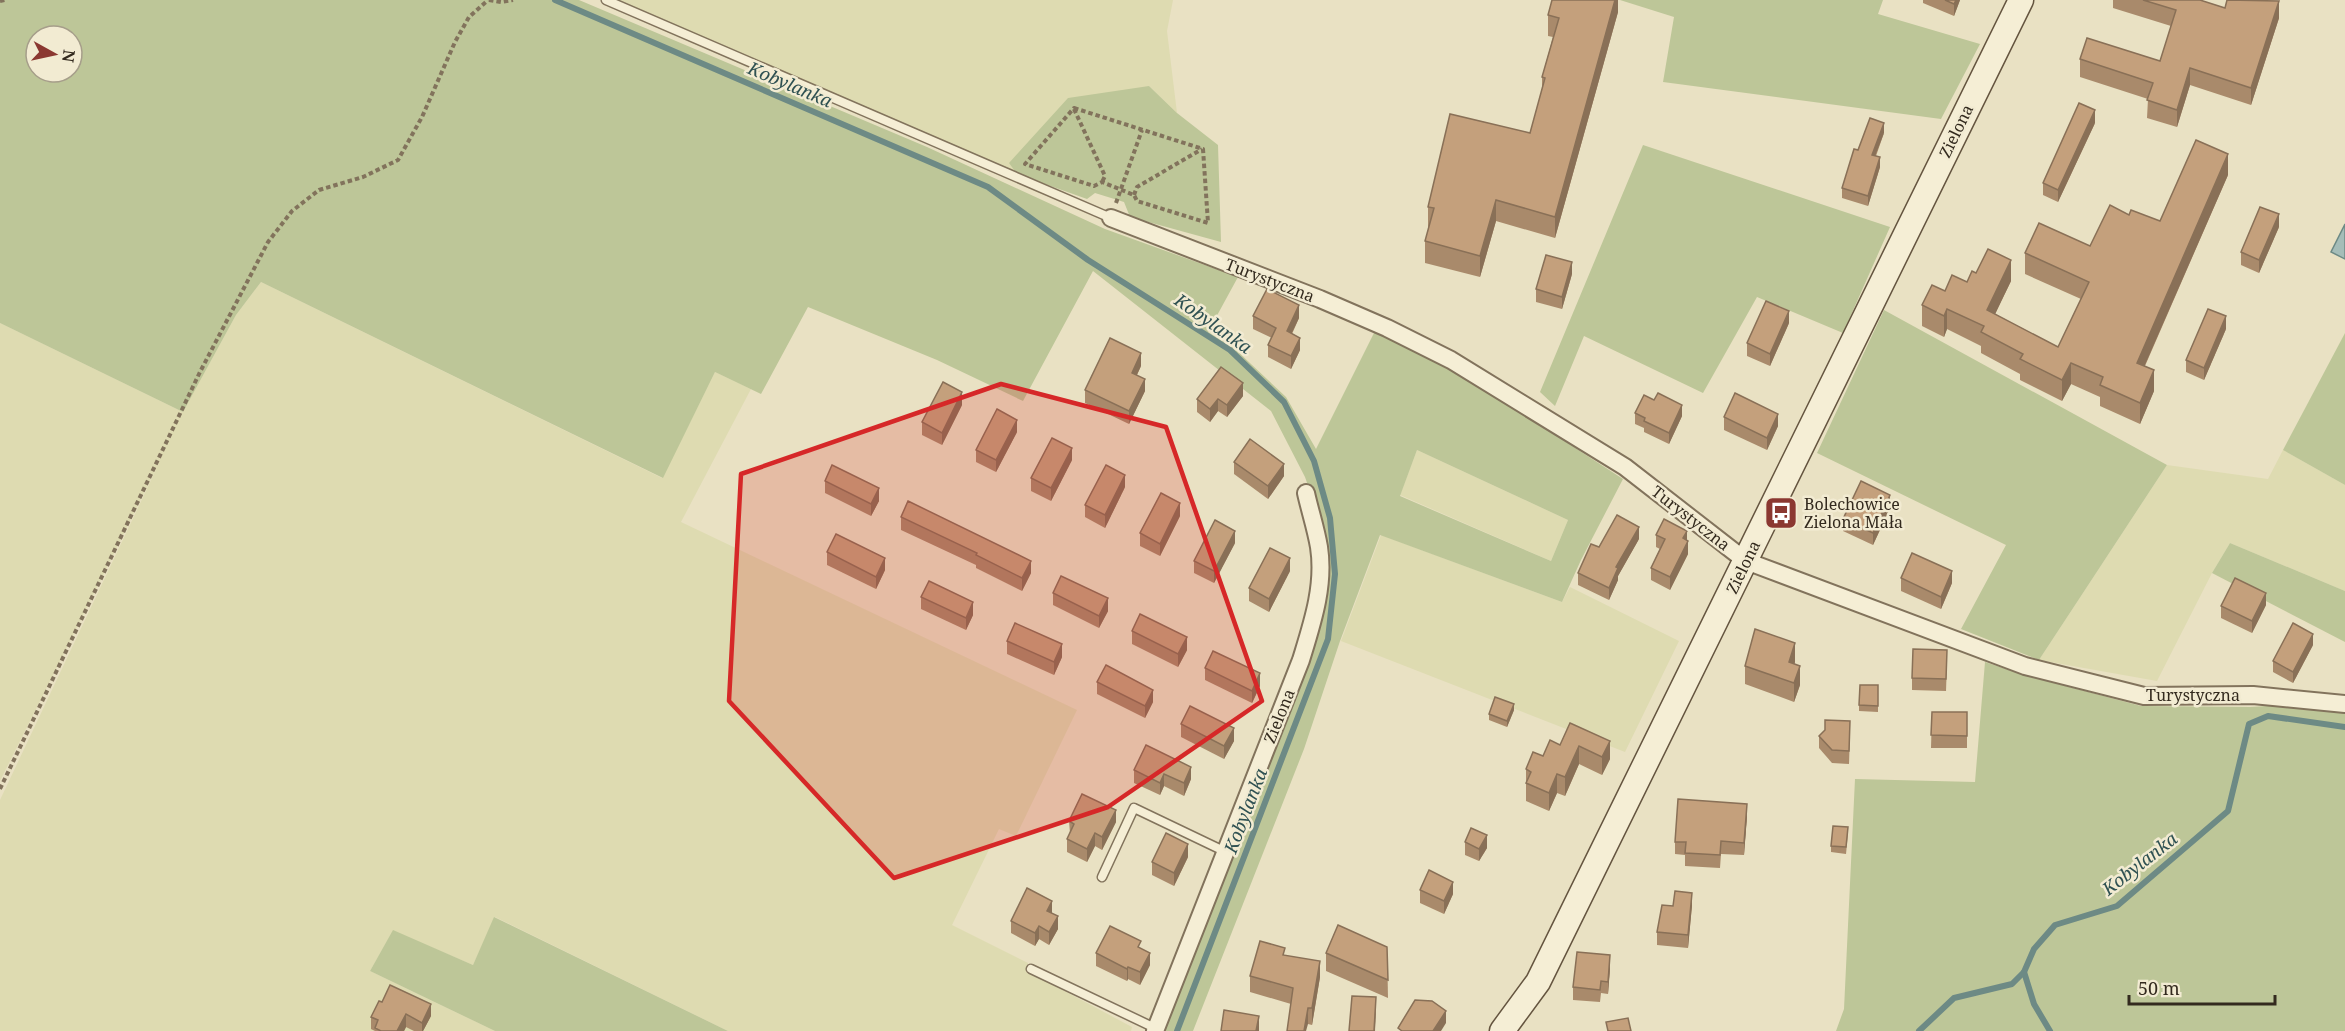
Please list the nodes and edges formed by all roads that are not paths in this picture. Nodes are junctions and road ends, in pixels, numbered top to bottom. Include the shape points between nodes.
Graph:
1 (606, 0) edge
2 (2021, 0) edge
3 (1111, 218) joint
4 (1306, 493) dead end
5 (1746, 561) junction
6 (2345, 704) edge
7 (1226, 852) junction
8 (1102, 877) dead end
9 (1031, 969) dead end
10 (1155, 1030) edge
11 (1502, 1031) edge

1 - 3 lane
2 - 5 street, Zielona
3 - 5 street, Turystyczna via 1320,299 1451,360 1625,467
4 - 7 street, Zielona via 1319,548 1320,582 1314,620
5 - 6 street, Turystyczna via 2025,666 2144,696 2253,695
5 - 11 street, Zielona via 1538,982
7 - 8 lane via 1134,807
7 - 10 street, Zielona
9 - 10 lane

